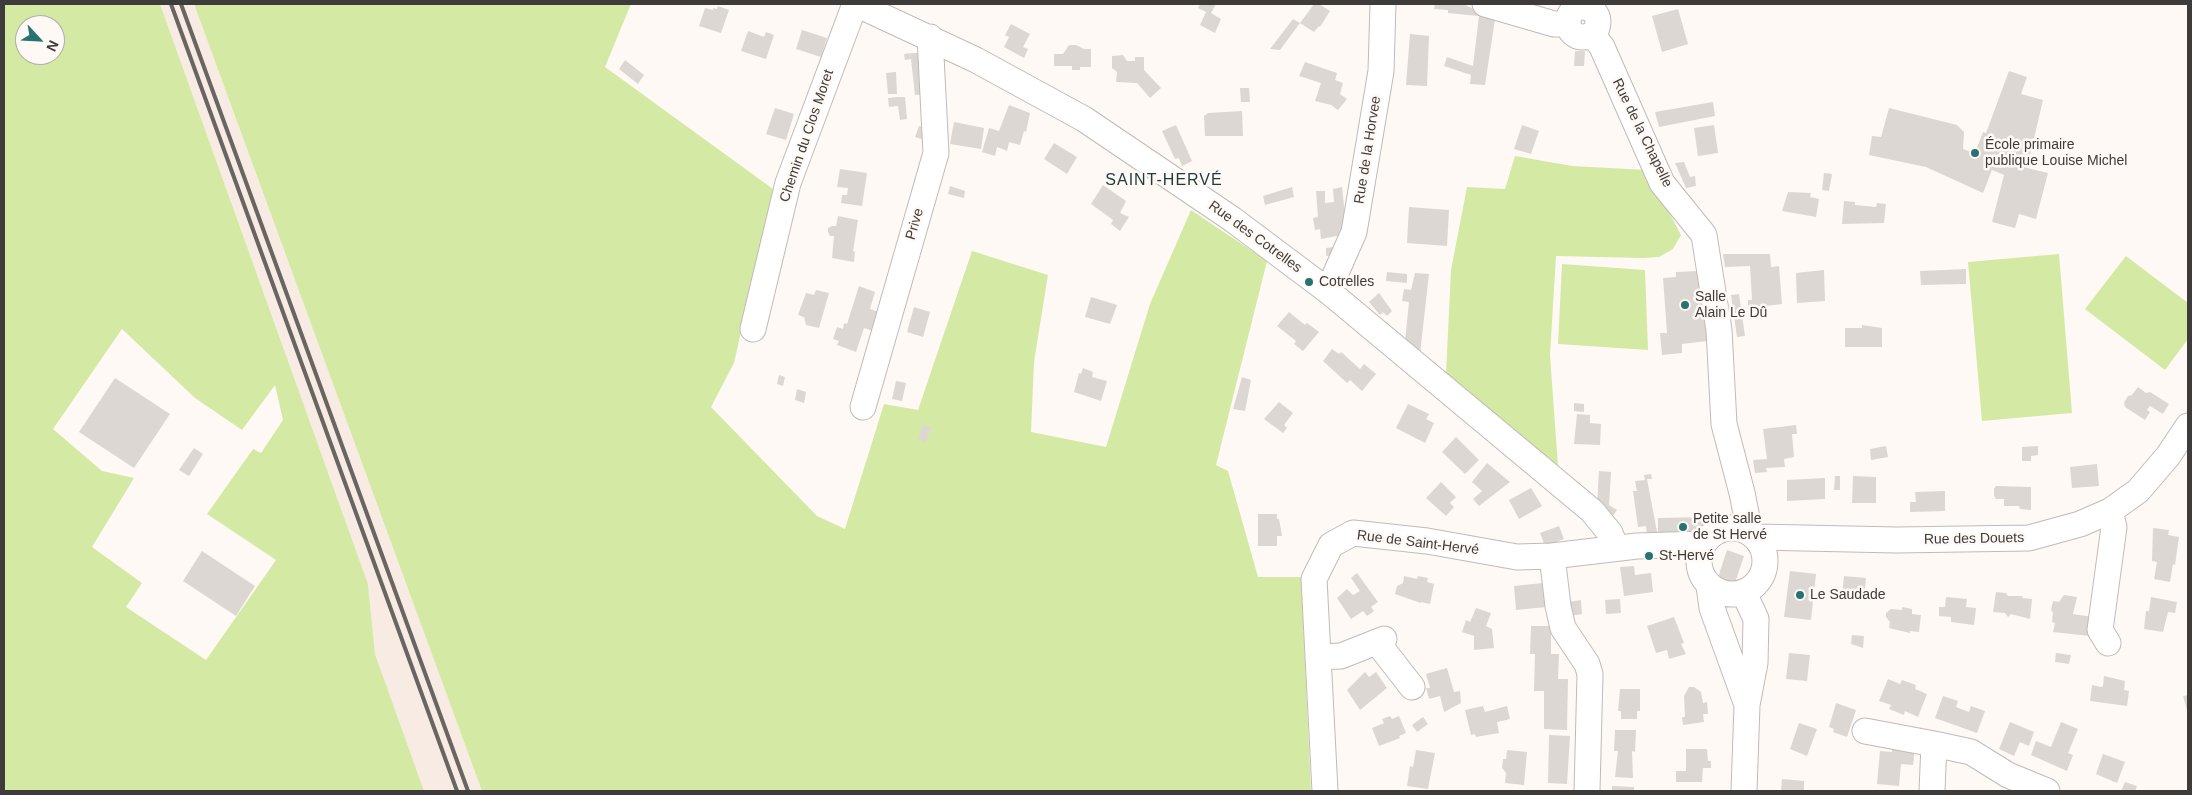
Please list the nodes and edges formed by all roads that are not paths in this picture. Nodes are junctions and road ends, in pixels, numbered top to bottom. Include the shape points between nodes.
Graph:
1 (855, 4) edge
2 (1383, 4) edge
3 (1485, 4) edge
4 (1590, 6) edge
5 (1568, 24) junction
6 (1592, 34) junction
7 (930, 36) junction
8 (1328, 291) junction
9 (753, 329) dead end
10 (862, 407) dead end
11 (2188, 426) edge
12 (2110, 511) junction
13 (1755, 539) junction
14 (1704, 544) junction
15 (1626, 547) junction
16 (1552, 556) junction
17 (1704, 578) junction
18 (1744, 592) junction
19 (2108, 643) dead end
20 (1318, 657) junction
21 (1412, 687) dead end
22 (1747, 705) junction
23 (1865, 730) dead end
24 (1934, 744) junction
25 (1325, 791) edge
26 (1587, 791) edge
27 (1744, 791) edge
28 (1932, 791) edge
29 (2047, 791) edge

1 - 7 street, Rue des Cotrelles
1 - 9 street, Chemin du Clos Moret via 788,183
2 - 8 street, Rue de la Horvee via 1381,71 1354,232
3 - 5 street via 1554,24
4 - 5 street via 1574,10
4 - 6 street via 1598,20
5 - 6 street via 1578,36
6 - 13 street, Rue de la Chapelle via 1602,47 1662,183 1704,236 1719,330 1724,424
7 - 8 street, Rue des Cotrelles via 1084,119 1232,220
7 - 10 street, Prive via 936,153
8 - 15 street, Rue des Cotrelles via 1592,511 1610,534
11 - 12 street, Rue des Douets via 2138,491
12 - 13 street, Rue des Douets via 2080,524 2029,538
12 - 19 street via 2114,527 2100,630
13 - 14 street via 1718,531
13 - 18 street via 1765,568 1754,587
14 - 15 street
14 - 17 street via 1699,561
15 - 16 street, Rue de Saint-Hervé
15 - 17 street via 1674,555
16 - 20 street, Rue de Saint-Hervé via 1517,557 1427,541 1353,533 1331,545 1314,579
16 - 26 street via 1564,628 1590,674
17 - 18 street via 1726,594
17 - 22 street
18 - 22 street via 1756,619 1754,663
20 - 21 street via 1341,656 1381,641
20 - 25 street, Rue de Saint-Hervé
22 - 27 street
23 - 24 street
24 - 28 street
24 - 29 street via 1971,752 2008,775

